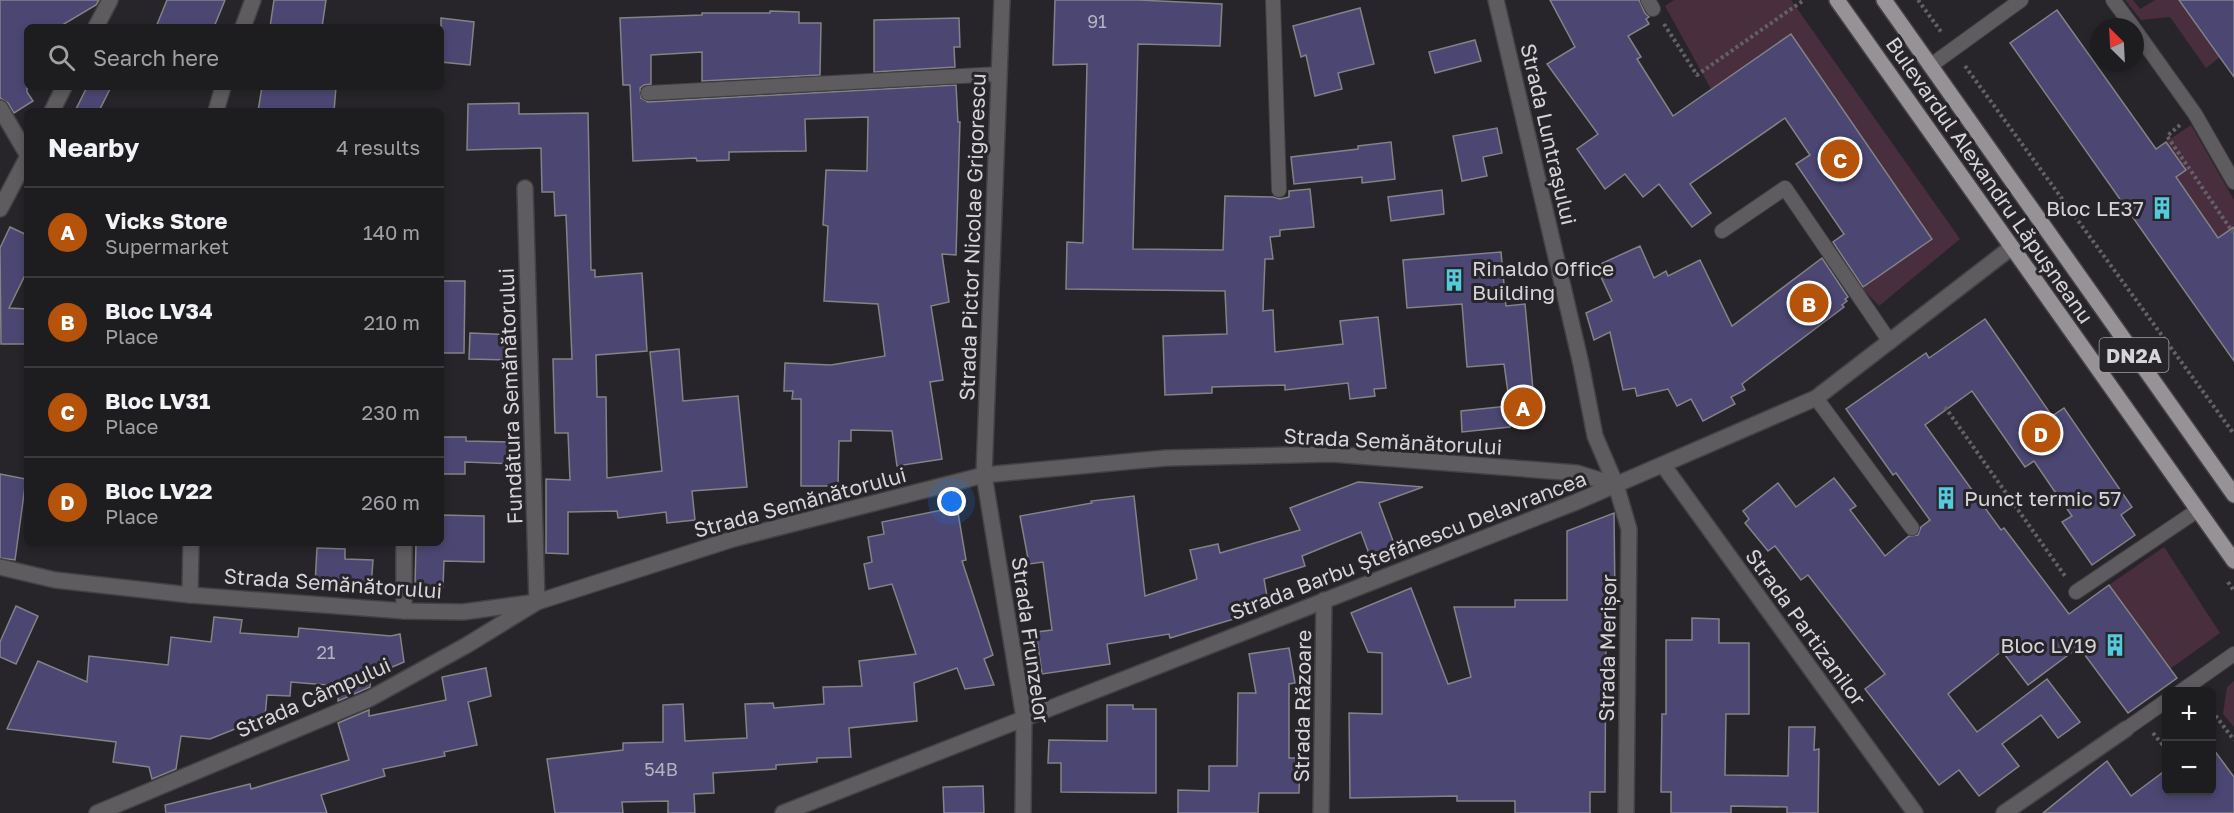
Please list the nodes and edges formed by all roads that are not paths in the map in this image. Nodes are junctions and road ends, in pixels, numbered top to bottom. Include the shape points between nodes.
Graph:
1 (110, 0) edge
2 (253, 0) edge
3 (1002, 0) edge
4 (1273, 0) edge
5 (1496, 0) edge
6 (1837, 0) edge
7 (1884, 0) edge
8 (2021, 0) edge
9 (2113, 0) edge
10 (2126, 18) edge
11 (98, 24) edge
12 (244, 24) edge
13 (2144, 43) edge
14 (1930, 66) junction
15 (999, 74) junction
16 (62, 90) edge
17 (222, 90) edge
18 (648, 93) dead end
19 (0, 108) edge
20 (54, 108) edge
21 (217, 108) edge
22 (24, 151) edge
23 (24, 162) edge
24 (2234, 182) edge
25 (525, 188) dead end
26 (1279, 190) dead end
27 (0, 209) edge
28 (1722, 231) dead end
29 (2012, 247) junction
30 (1890, 342) junction
31 (1816, 398) junction
32 (1663, 465) junction
33 (984, 475) junction
34 (1616, 485) junction
35 (2234, 495) edge
36 (2198, 510) junction
37 (1912, 528) dead end
38 (191, 546) edge
39 (404, 546) edge
40 (2234, 561) edge
41 (0, 567) edge
42 (2076, 592) road end
43 (190, 595) junction
44 (1324, 600) junction
45 (537, 602) junction
46 (404, 611) junction
47 (2234, 654) edge
48 (2187, 687) edge
49 (2162, 704) edge
50 (1024, 718) junction
51 (2126, 729) joint
52 (97, 813) edge
53 (783, 813) edge
54 (1023, 813) edge
55 (1321, 813) edge
56 (1626, 813) edge
57 (1915, 813) edge
58 (2004, 813) edge

1 - 11 street
2 - 12 street
3 - 15 street, Strada Pictor Nicolae Grigorescu
4 - 26 lane
5 - 34 street, Strada Luntrașului via 1595,436
6 - 29 main road, Bulevardul Alexandru Lăpușneanu
7 - 14 main road, Bulevardul Alexandru Lăpușneanu / DN2A
8 - 14 lane
9 - 10 lane
13 - 24 lane via 2195,114
14 - 35 main road, Bulevardul Alexandru Lăpușneanu / DN2A
15 - 18 lane
15 - 33 street, Strada Pictor Nicolae Grigorescu
16 - 20 street
17 - 21 street
19 - 22 street
23 - 27 street
25 - 45 street, Fundătura Semănătorului
28 - 30 lane via 1785,188
29 - 30 street, Strada Barbu Ștefănescu Delavrancea
29 - 36 main road, Bulevardul Alexandru Lăpușneanu
30 - 31 street, Strada Barbu Ștefănescu Delavrancea
31 - 32 street, Strada Barbu Ștefănescu Delavrancea
31 - 37 lane
32 - 34 street, Strada Barbu Ștefănescu Delavrancea
32 - 57 street, Strada Partizanilor
33 - 34 street, Strada Semănătorului via 1166,458 1332,454 1577,473
33 - 45 street, Strada Semănătorului via 733,539
33 - 50 street, Strada Frunzelor
34 - 44 street, Strada Barbu Ștefănescu Delavrancea
34 - 56 street, Strada Merișor via 1629,529
36 - 40 main road, Bulevardul Alexandru Lăpușneanu
36 - 42 lane
38 - 43 street
39 - 46 street
41 - 43 street, Strada Semănătorului via 55,580
43 - 46 street, Strada Semănătorului
44 - 50 street, Strada Barbu Ștefănescu Delavrancea
44 - 55 street, Strada Răzoare
45 - 46 street, Strada Semănătorului via 464,612
45 - 52 street, Strada Câmpului via 369,699
47 - 48 lane
49 - 51 lane
50 - 53 street, Strada Barbu Ștefănescu Delavrancea
50 - 54 street, Strada Frunzelor
51 - 58 street

